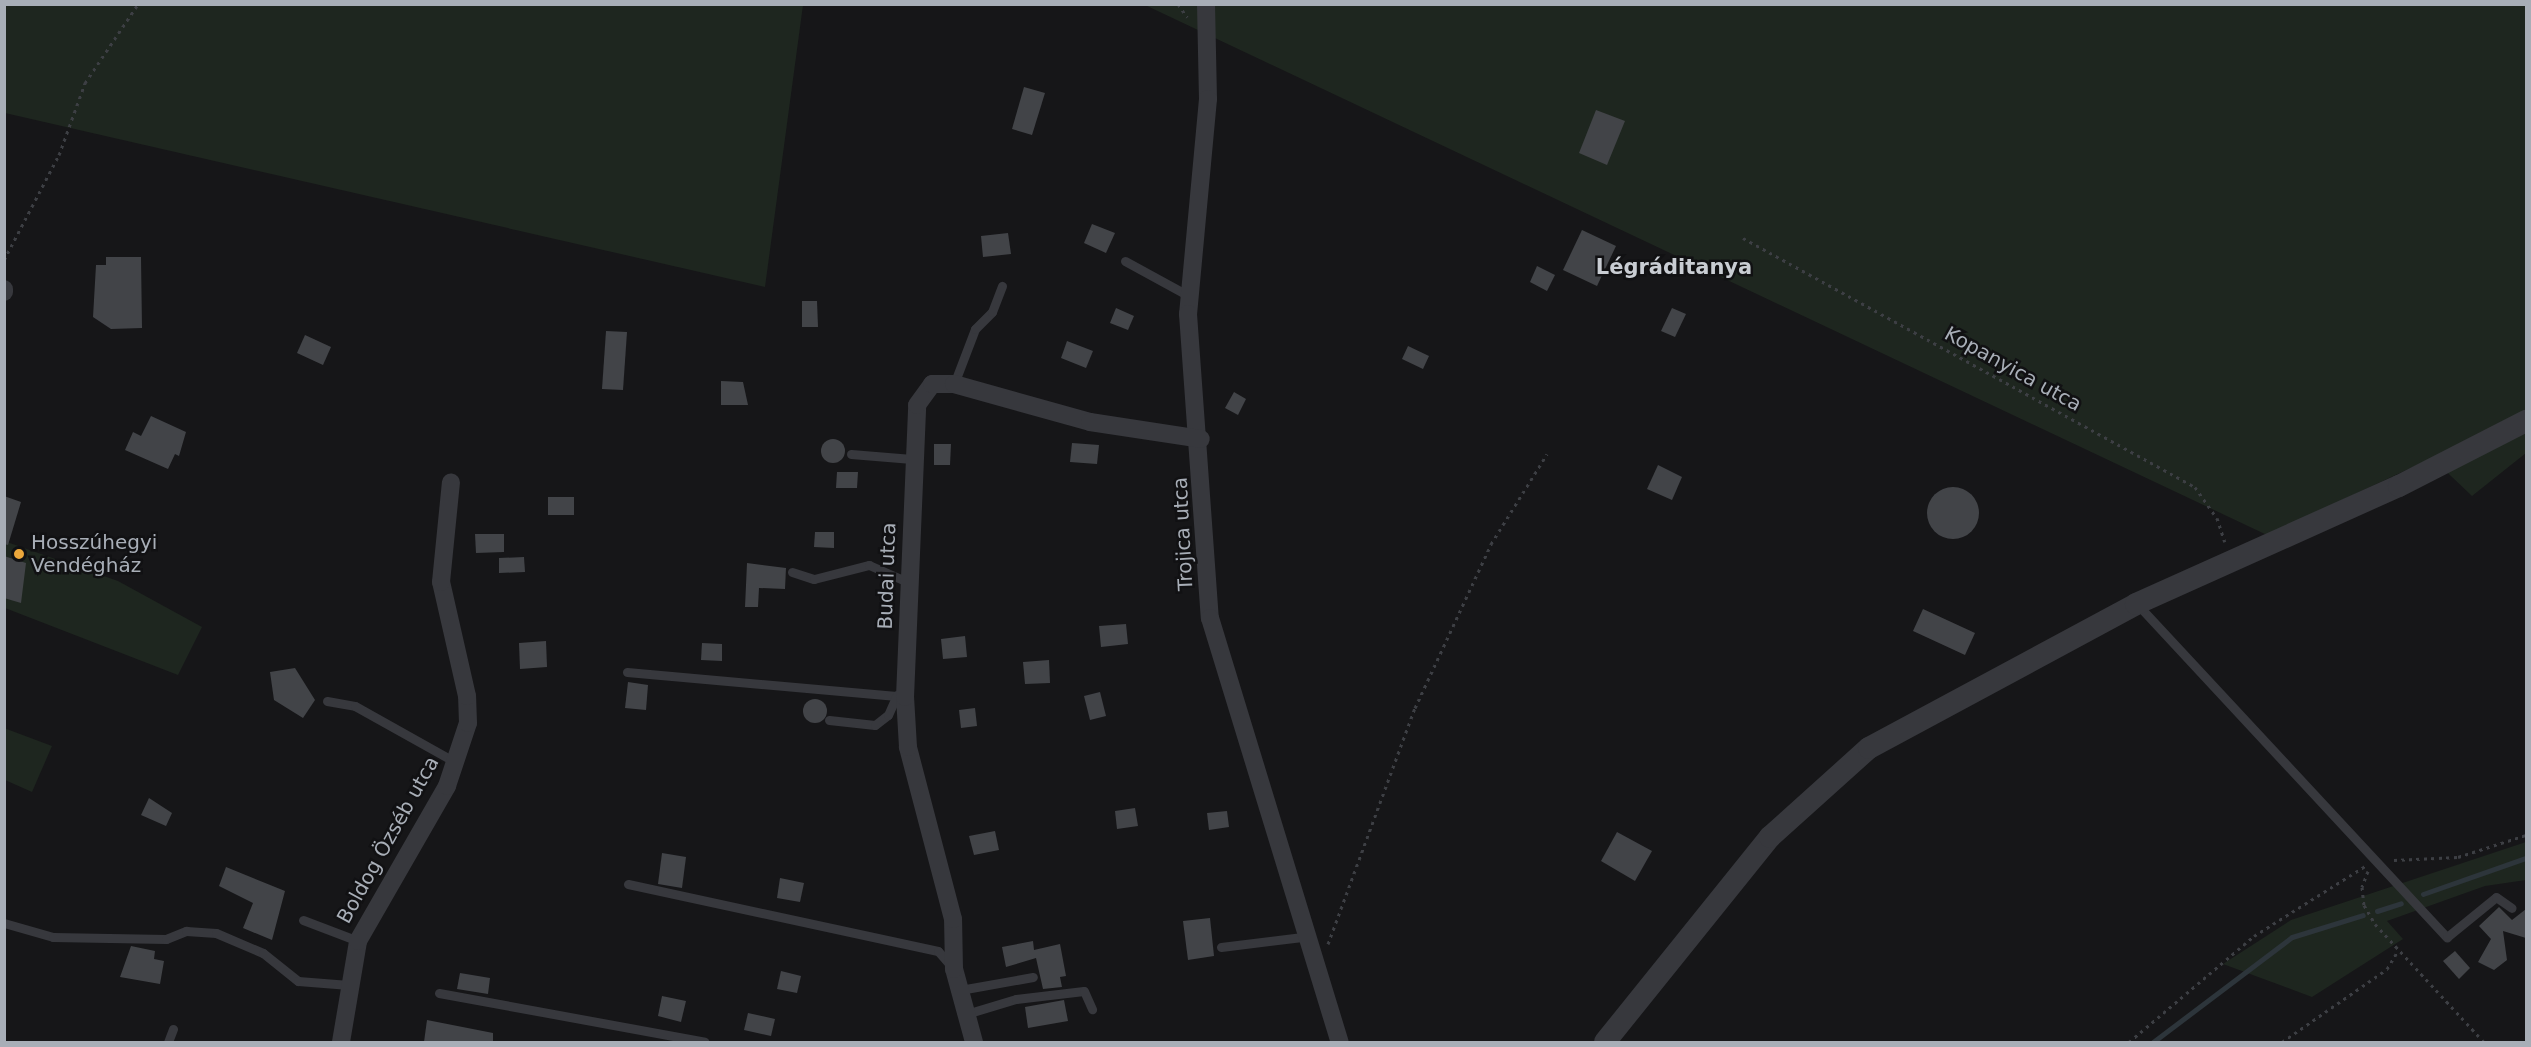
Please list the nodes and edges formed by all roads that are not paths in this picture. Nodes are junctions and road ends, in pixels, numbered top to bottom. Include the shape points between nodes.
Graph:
1 (1206, 4) edge
2 (1125, 261) dead end
3 (1002, 286) dead end
4 (1189, 296) junction
5 (954, 384) junction
6 (2526, 420) edge
7 (1201, 438) junction
8 (851, 454) dead end
9 (912, 459) junction
10 (452, 482) dead end
11 (792, 572) dead end
12 (910, 583) junction
13 (2136, 604) junction
14 (627, 672) dead end
15 (901, 696) junction
16 (327, 701) dead end
17 (829, 720) dead end
18 (457, 764) junction
19 (628, 884) dead end
20 (2512, 908) dead end
21 (303, 920) dead end
22 (4, 923) edge
23 (1310, 936) junction
24 (358, 941) junction
25 (1221, 947) dead end
26 (954, 969) junction
27 (1032, 977) dead end
28 (349, 985) junction
29 (960, 990) junction
30 (439, 993) dead end
31 (1092, 1009) dead end
32 (966, 1014) junction
33 (172, 1029) dead end
34 (168, 1042) edge
35 (341, 1042) edge
36 (705, 1042) edge
37 (974, 1042) edge
38 (1340, 1042) edge
39 (1605, 1042) edge

1 - 4 street, Trojica utca via 1208,99
2 - 4 lane
3 - 5 lane via 992,312 975,329
4 - 7 street, Trojica utca
5 - 7 street, Budai utca via 1090,422
5 - 9 street, Budai utca via 932,384 922,391
6 - 13 street via 2399,486
7 - 23 street, Trojica utca via 1210,618
8 - 9 lane
9 - 12 street, Budai utca
10 - 18 street, Boldog Özséb utca via 441,582 467,696 468,723
11 - 12 lane via 814,579 869,565
12 - 15 street, Budai utca
13 - 20 lane via 2446,937 2496,897
13 - 39 street via 1869,748 1812,794 1770,837
14 - 15 lane
15 - 17 lane via 888,715 875,725
15 - 26 street, Budai utca via 908,747 953,919
16 - 18 lane via 355,706
18 - 24 street, Boldog Özséb utca
19 - 26 lane via 938,951
21 - 24 lane
22 - 28 lane via 54,937 166,939 186,931 216,933 263,953 298,981
23 - 25 lane
23 - 38 street, Trojica utca
24 - 28 street, Boldog Özséb utca
26 - 29 street, Budai utca
27 - 29 lane
28 - 35 street, Boldog Özséb utca
29 - 32 street, Budai utca
30 - 36 lane
31 - 32 lane via 1084,992 1016,999
32 - 37 street, Budai utca
33 - 34 lane

